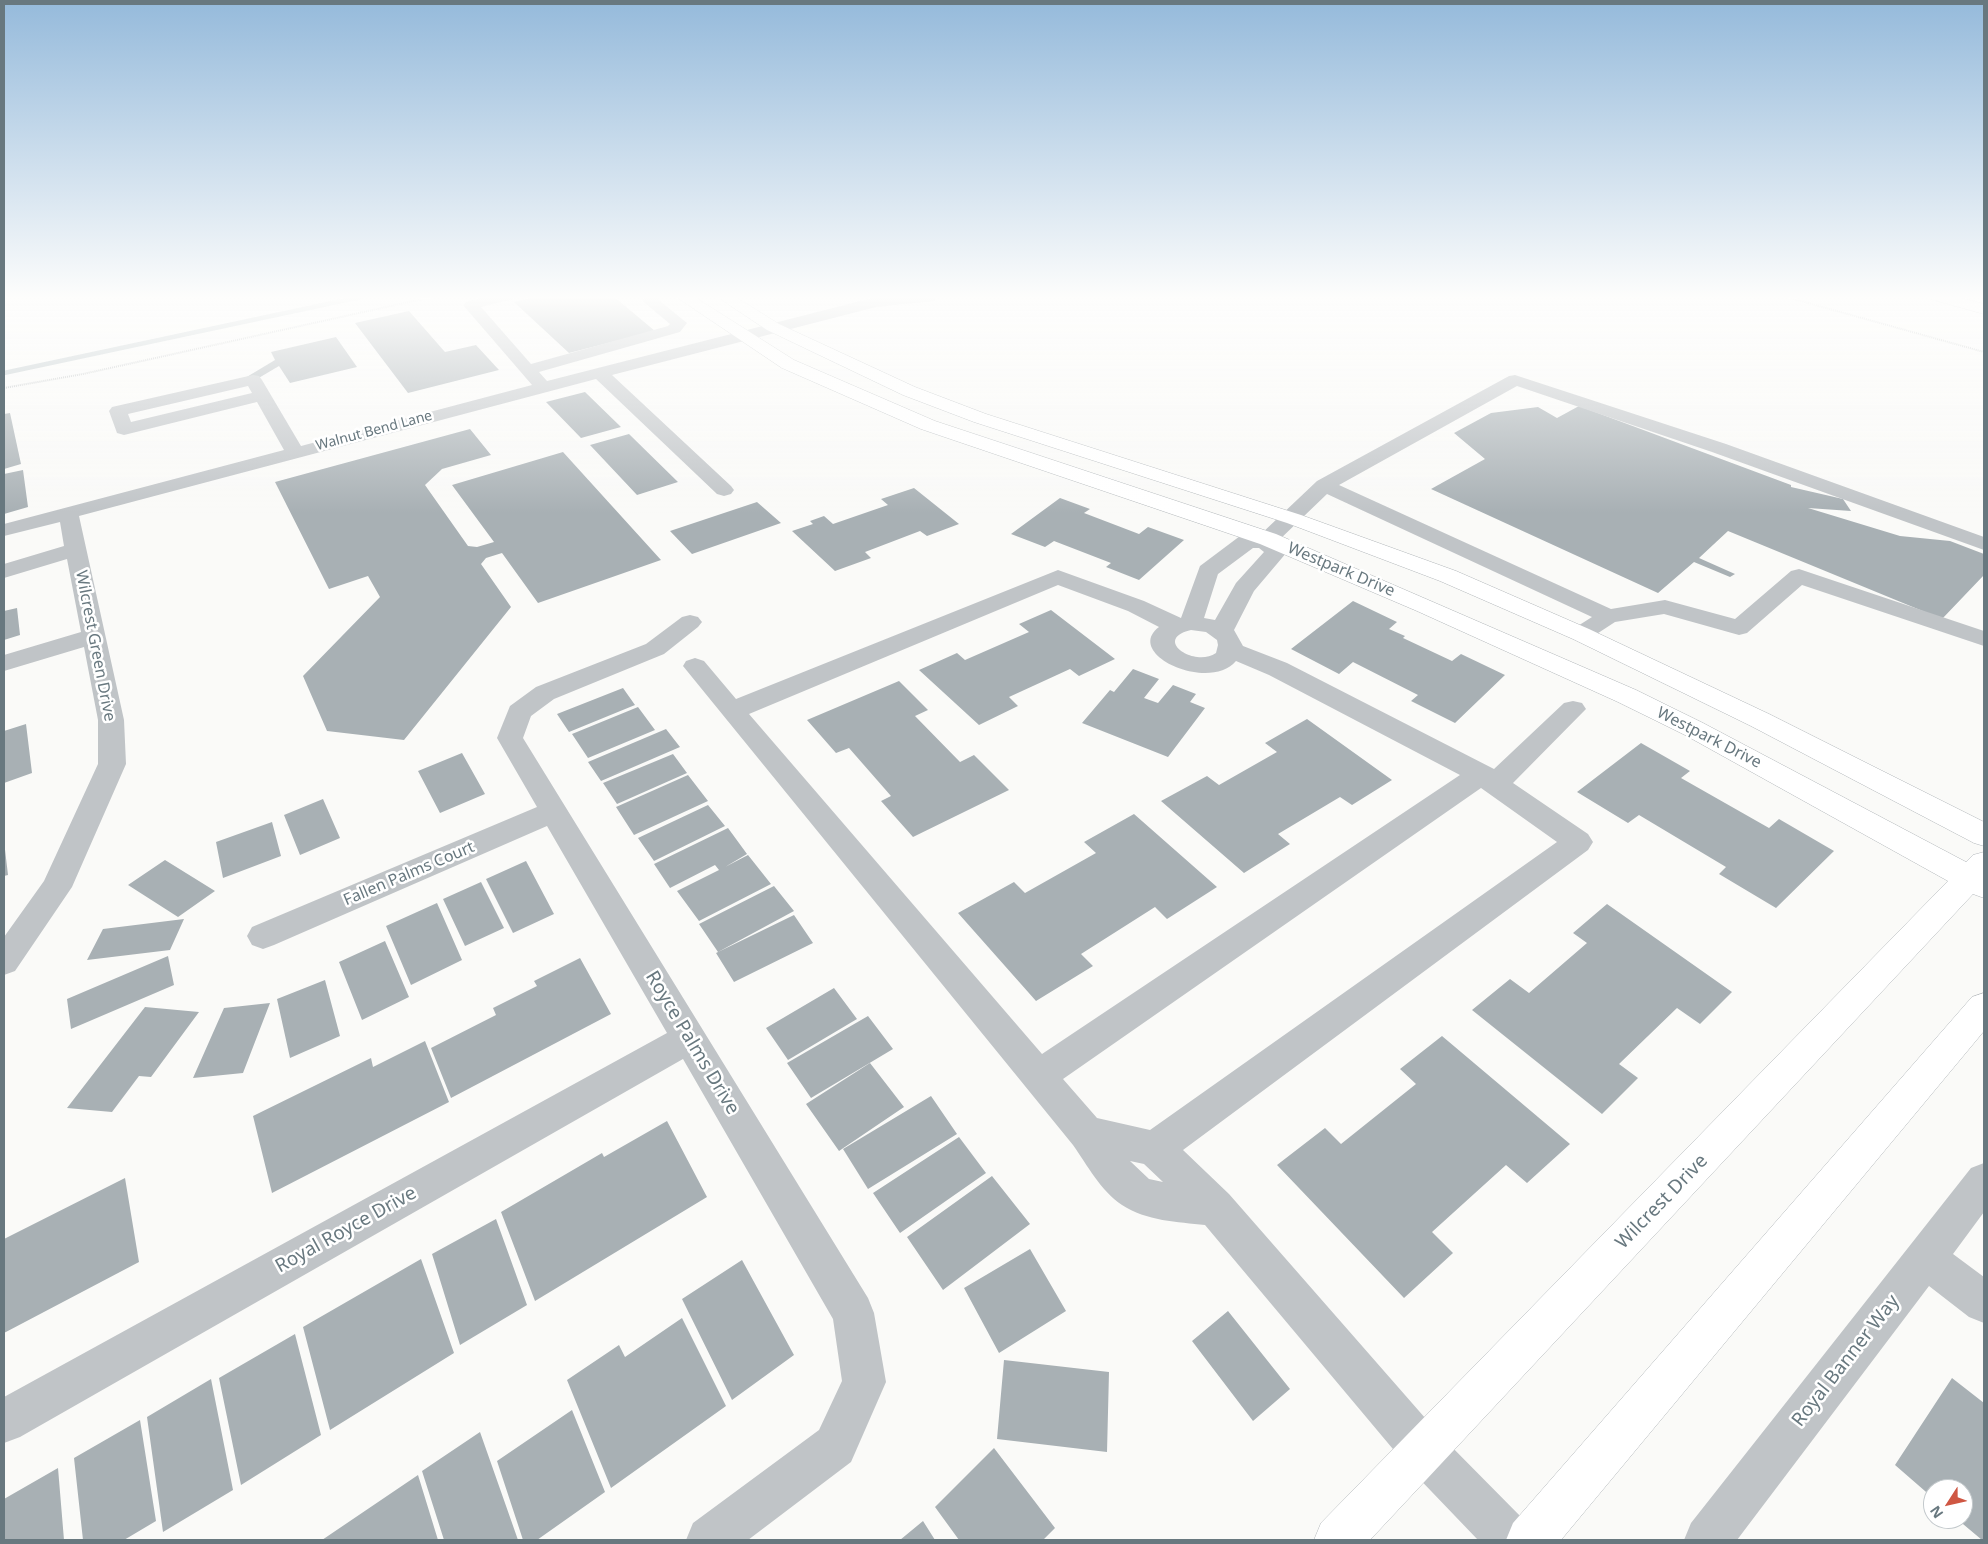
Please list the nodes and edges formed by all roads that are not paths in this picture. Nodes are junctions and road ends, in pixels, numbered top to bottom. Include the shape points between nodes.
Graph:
1 (535, 368) edge
2 (614, 368) edge
3 (797, 368) edge
4 (860, 368) edge
5 (528, 370) joint
6 (599, 372) junction
7 (542, 387) junction
8 (909, 391) junction
9 (262, 396) junction
10 (879, 405) junction
11 (1074, 449) junction
12 (295, 452) junction
13 (1050, 466) junction
14 (1324, 485) junction
15 (724, 490) dead end
16 (68, 512) junction
17 (1290, 518) junction
18 (4, 530) edge
19 (1267, 540) junction
20 (1984, 544) edge
21 (76, 550) junction
22 (4, 571) edge
23 (1608, 616) junction
24 (690, 622) dead end
25 (1183, 625) junction
26 (1581, 634) junction
27 (94, 636) junction
28 (1984, 639) edge
29 (1226, 641) junction
30 (4, 663) edge
31 (695, 666) dead end
32 (1627, 696) junction
33 (1572, 708) dead end
34 (732, 711) junction
35 (1488, 779) junction
36 (554, 811) junction
37 (1984, 835) edge
38 (1980, 875) edge
39 (263, 936) dead end
40 (4, 962) edge
41 (1984, 1007) edge
42 (689, 1038) junction
43 (1039, 1076) junction
44 (1086, 1133) junction
45 (1154, 1149) junction
46 (1984, 1181) edge
47 (1215, 1207) junction
48 (1925, 1258) junction
49 (1984, 1302) edge
50 (4, 1421) edge
51 (1424, 1451) junction
52 (710, 1540) edge
53 (1338, 1540) edge
54 (1510, 1540) edge
55 (1530, 1540) edge
56 (1708, 1540) edge

1 - 5 street
2 - 6 street, Walnut Bend Lane
3 - 10 main road, Westpark Drive
4 - 8 main road, Westpark Drive
5 - 7 street
6 - 7 street, Walnut Bend Lane
6 - 15 street
7 - 12 street, Walnut Bend Lane
8 - 10 main road
8 - 11 main road, Westpark Drive
9 - 9 street via 253,380 118,411 124,429
9 - 12 street
10 - 13 main road, Westpark Drive
11 - 13 main road
11 - 17 main road, Westpark Drive
12 - 16 street, Walnut Bend Lane
13 - 19 main road, Westpark Drive
14 - 17 street
14 - 20 street via 1515,380 1719,448
14 - 23 street
16 - 18 street, Walnut Bend Lane
16 - 21 street, Wilcrest Green Drive
17 - 19 street
17 - 26 main road, Westpark Drive via 1448,576
19 - 25 street via 1248,541 1208,571
19 - 29 street via 1276,552 1244,588
19 - 32 main road, Westpark Drive
21 - 22 street
21 - 27 street, Wilcrest Green Drive
23 - 26 street
23 - 28 street via 1665,606 1739,628 1799,576
24 - 36 street, Royce Palms Drive via 655,650 545,693 519,712 510,738
25 - 29 street via 1212,627
25 - 29 street via 1164,633 1162,640 1168,654 1177,660 1213,665 1228,656
25 - 34 street via 1058,577
26 - 32 main road via 1599,670
26 - 37 main road, Westpark Drive via 1760,720
27 - 30 street
27 - 40 street, Wilcrest Green Drive via 111,720 112,764 58,887
29 - 35 street
31 - 34 street
32 - 38 main road, Westpark Drive
33 - 35 street
34 - 43 street
35 - 43 street
35 - 45 street via 1578,842
36 - 39 street, Fallen Palms Court
36 - 42 street, Royce Palms Drive
38 - 51 main road, Wilcrest Drive
41 - 55 main road
42 - 50 street, Royal Royce Drive
42 - 52 street, Royce Palms Drive via 853,1313 864,1382 835,1446
43 - 44 street
44 - 45 street
44 - 47 street via 1123,1181 1141,1195
45 - 47 street
46 - 48 street, Royal Banner Way
47 - 51 street
48 - 49 street
48 - 56 street, Royal Banner Way
51 - 53 main road, Wilcrest Drive
51 - 54 street

